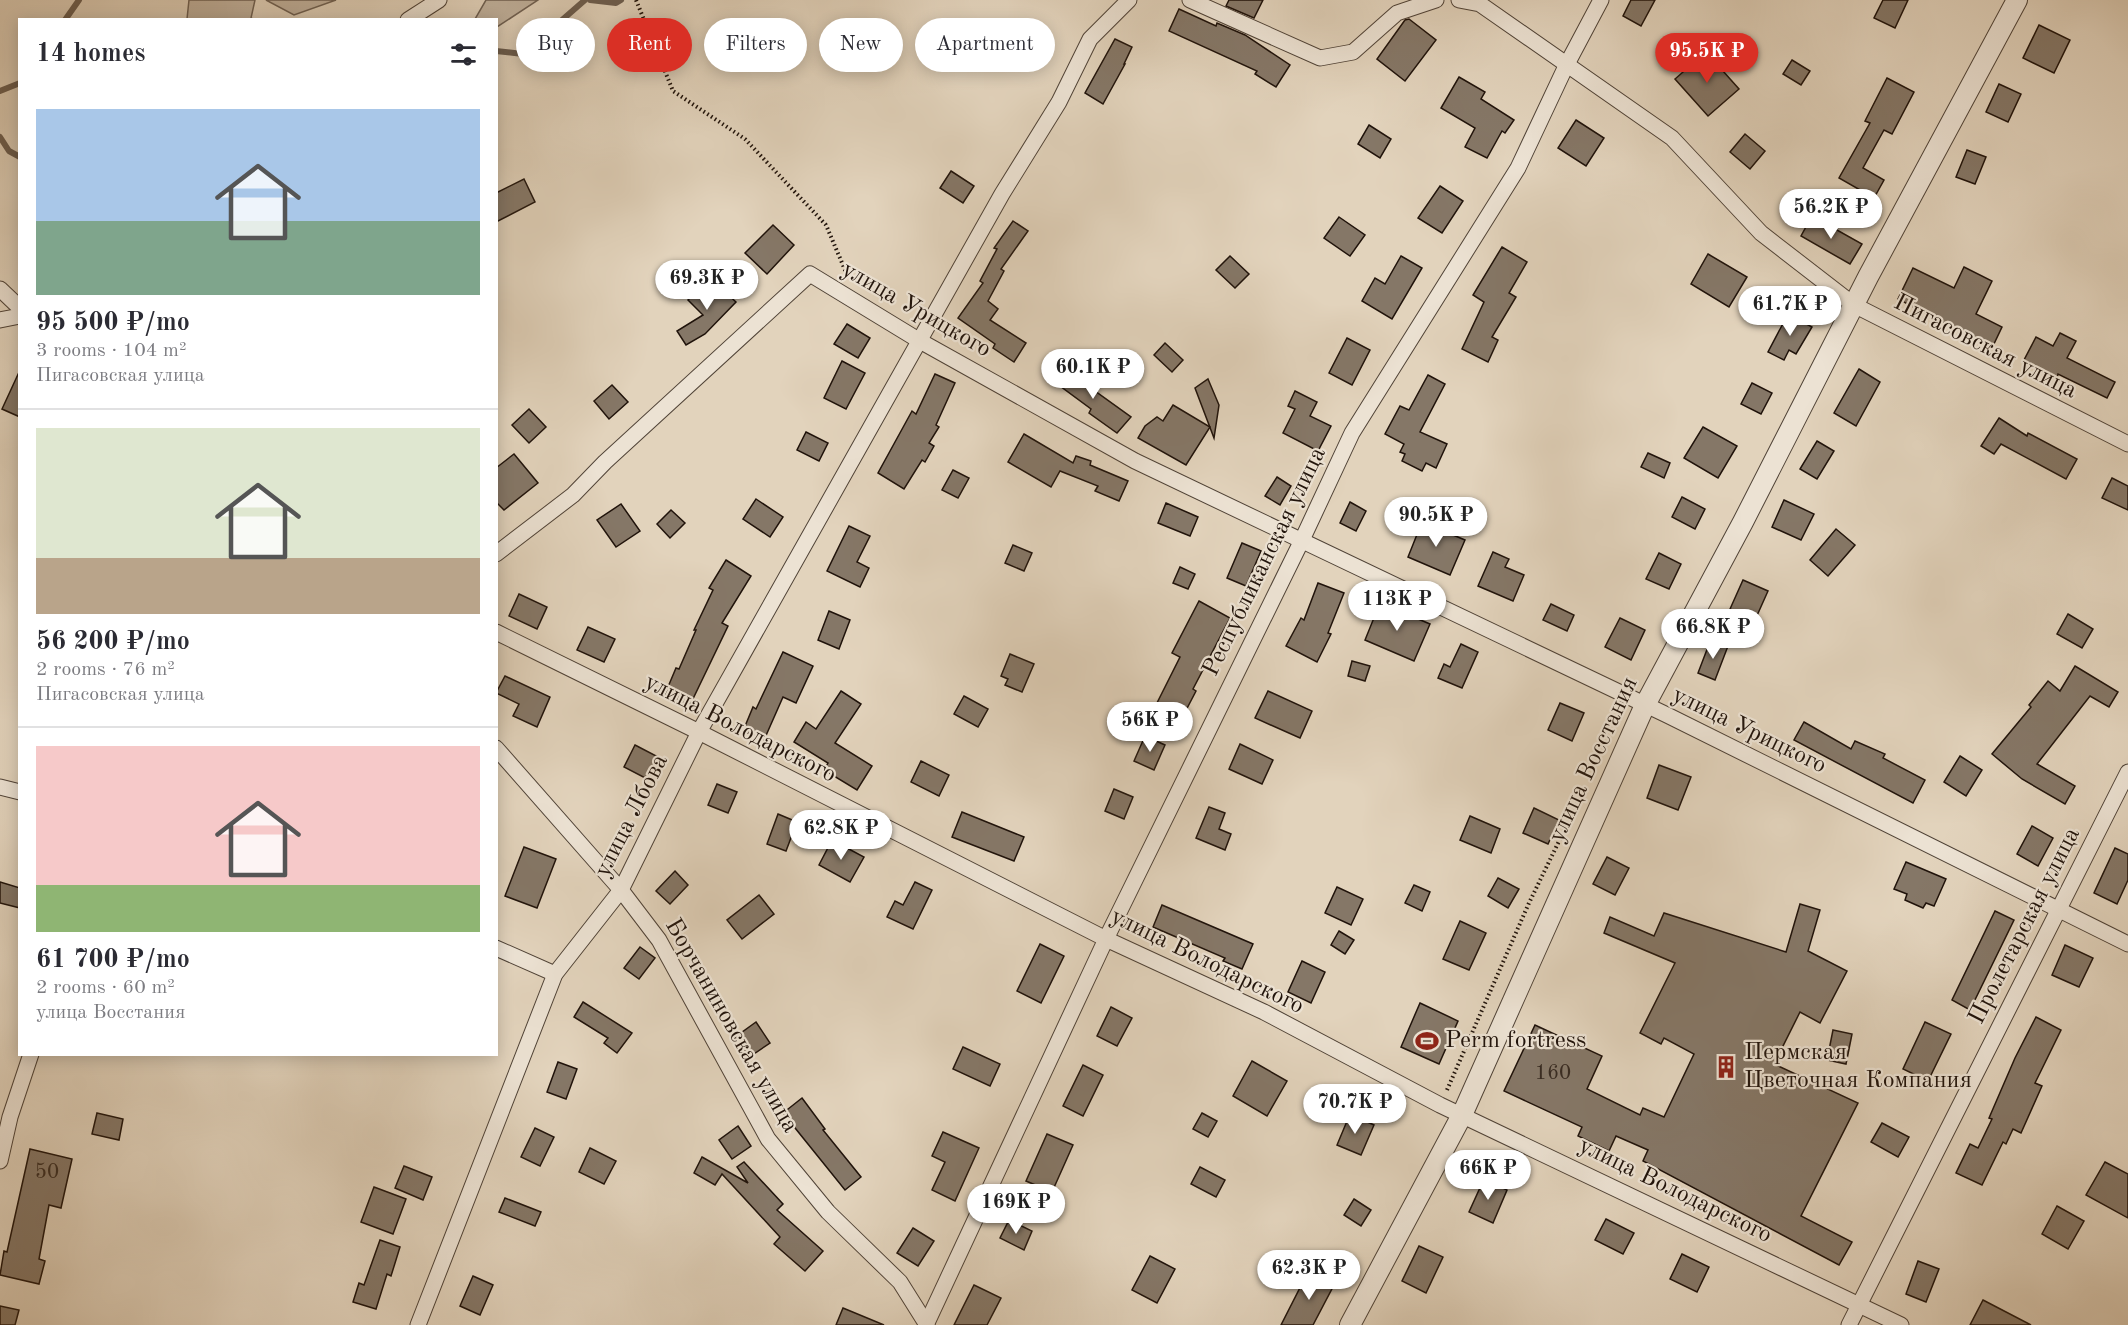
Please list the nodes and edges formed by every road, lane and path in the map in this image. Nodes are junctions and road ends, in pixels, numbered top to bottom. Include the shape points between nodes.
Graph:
1 (439, 0) edge
2 (1128, 0) edge
3 (1190, 0) edge
4 (1436, 0) edge
5 (1459, 0) edge
6 (1602, 0) edge
7 (2017, 0) edge
8 (637, 2) edge
9 (411, 18) edge
10 (1566, 66) junction
11 (0, 289) edge
12 (859, 304) junction
13 (1854, 304) junction
14 (18, 306) edge
15 (18, 316) edge
16 (0, 320) edge
17 (920, 340) junction
18 (2128, 444) edge
19 (1302, 540) junction
20 (498, 552) edge
21 (498, 633) edge
22 (1645, 705) junction
23 (699, 732) junction
24 (498, 750) edge
25 (2128, 772) edge
26 (0, 787) edge
27 (1584, 790) dead end
28 (18, 792) edge
29 (621, 890) junction
30 (2057, 910) junction
31 (1106, 939) junction
32 (2128, 945) edge
33 (498, 949) edge
34 (555, 974) junction
35 (30, 1056) edge
36 (1440, 1105) junction
37 (1462, 1115) junction
38 (0, 1161) edge
39 (1860, 1304) junction
40 (418, 1325) edge
41 (927, 1325) edge
42 (1350, 1325) edge
43 (1849, 1325) edge
44 (1901, 1325) edge

1 - 9 street
2 - 17 street, улица Лбова via 1090,39 1059,102
3 - 4 street via 1320,58 1353,52 1397,13
5 - 10 street, Пигасовская улица via 1480,4
6 - 10 street, Республиканская улица
7 - 13 street, улица Восстания
8 - 12 path via 672,91 746,139 826,225
10 - 13 street, Пигасовская улица via 1672,138 1761,233
10 - 19 street, Республиканская улица via 1518,168 1352,433
11 - 14 street
12 - 17 street, улица Урицкого
12 - 20 street, улица Урицкого via 810,274 573,495
13 - 18 street, Пигасовская улица
13 - 22 street, улица Восстания
15 - 16 street
17 - 19 street, улица Урицкого via 1135,461
17 - 23 street, улица Лбова
19 - 22 street, улица Урицкого
19 - 31 street, Республиканская улица
21 - 23 street, улица Володарского
22 - 30 street, улица Урицкого
22 - 37 street, улица Восстания
23 - 29 street, улица Лбова
23 - 31 street, улица Володарского
24 - 29 street, Борчаниновская улица
25 - 30 street, Пролетарская улица
26 - 28 street
27 - 36 path via 1529,903
29 - 34 street, улица Лбова
29 - 41 street, Борчаниновская улица via 659,940 768,1139 828,1212 900,1282
30 - 32 street, улица Урицкого
30 - 39 street, Пролетарская улица
31 - 36 street, улица Володарского via 1264,1012
31 - 41 street, Республиканская улица
33 - 34 street
34 - 40 street, улица Лбова
35 - 38 street
36 - 37 street, улица Володарского
37 - 39 street, улица Володарского
37 - 42 street, улица Восстания
39 - 43 street, Пролетарская улица
39 - 44 street, улица Володарского

